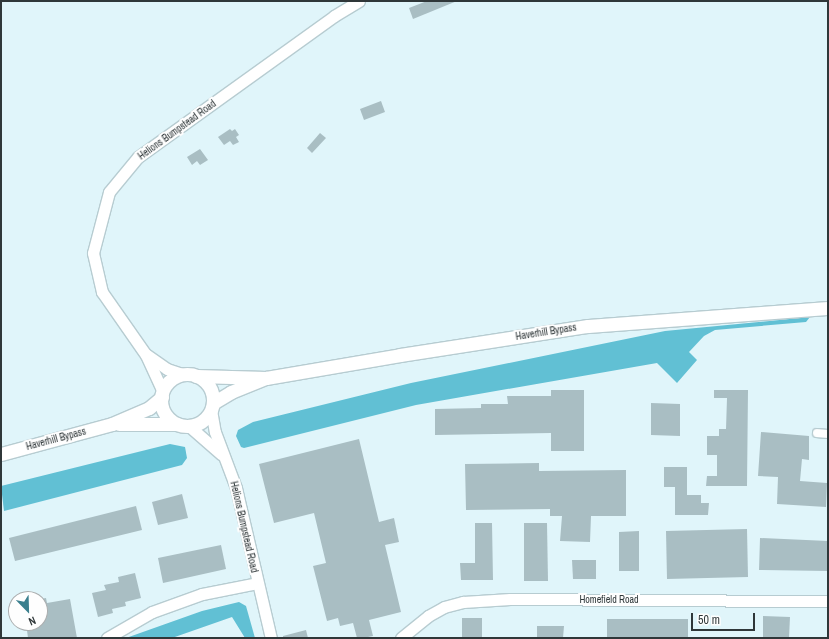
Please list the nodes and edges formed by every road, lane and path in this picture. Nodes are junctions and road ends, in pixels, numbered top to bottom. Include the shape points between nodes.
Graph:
1 (359, 1) edge
2 (828, 308) edge
3 (146, 355) junction
4 (190, 375) junction
5 (266, 378) junction
6 (162, 395) junction
7 (212, 406) junction
8 (112, 424) junction
9 (183, 425) junction
10 (817, 433) dead end
11 (828, 434) edge
12 (1, 454) edge
13 (223, 456) junction
14 (257, 583) junction
15 (828, 601) edge
16 (107, 638) edge
17 (271, 638) edge
18 (401, 638) edge

1 - 3 street, Helions Bumpstead Road via 334,16 138,157 109,192 93,253 102,292
2 - 5 main road, Haverhill Bypass via 588,326
3 - 4 street, Helions Bumpstead Road via 167,369
3 - 6 street, Helions Bumpstead Road
4 - 5 main road, Haverhill Bypass
4 - 6 main road via 175,378
4 - 7 main road via 209,386
5 - 7 main road, Haverhill Bypass via 231,392
6 - 8 main road, Haverhill Bypass via 149,408
6 - 9 main road via 164,410
7 - 9 main road via 202,421
7 - 13 street, Helions Bumpstead Road via 215,432
8 - 9 main road, Haverhill Bypass
8 - 12 main road, Haverhill Bypass
9 - 13 street, Helions Bumpstead Road
10 - 11 street
13 - 14 street, Helions Bumpstead Road via 236,488
14 - 16 street, Helions Bumpstead Road via 202,594 152,612
14 - 17 street
15 - 18 street, Homefield Road via 510,599 463,602 444,607 428,616

